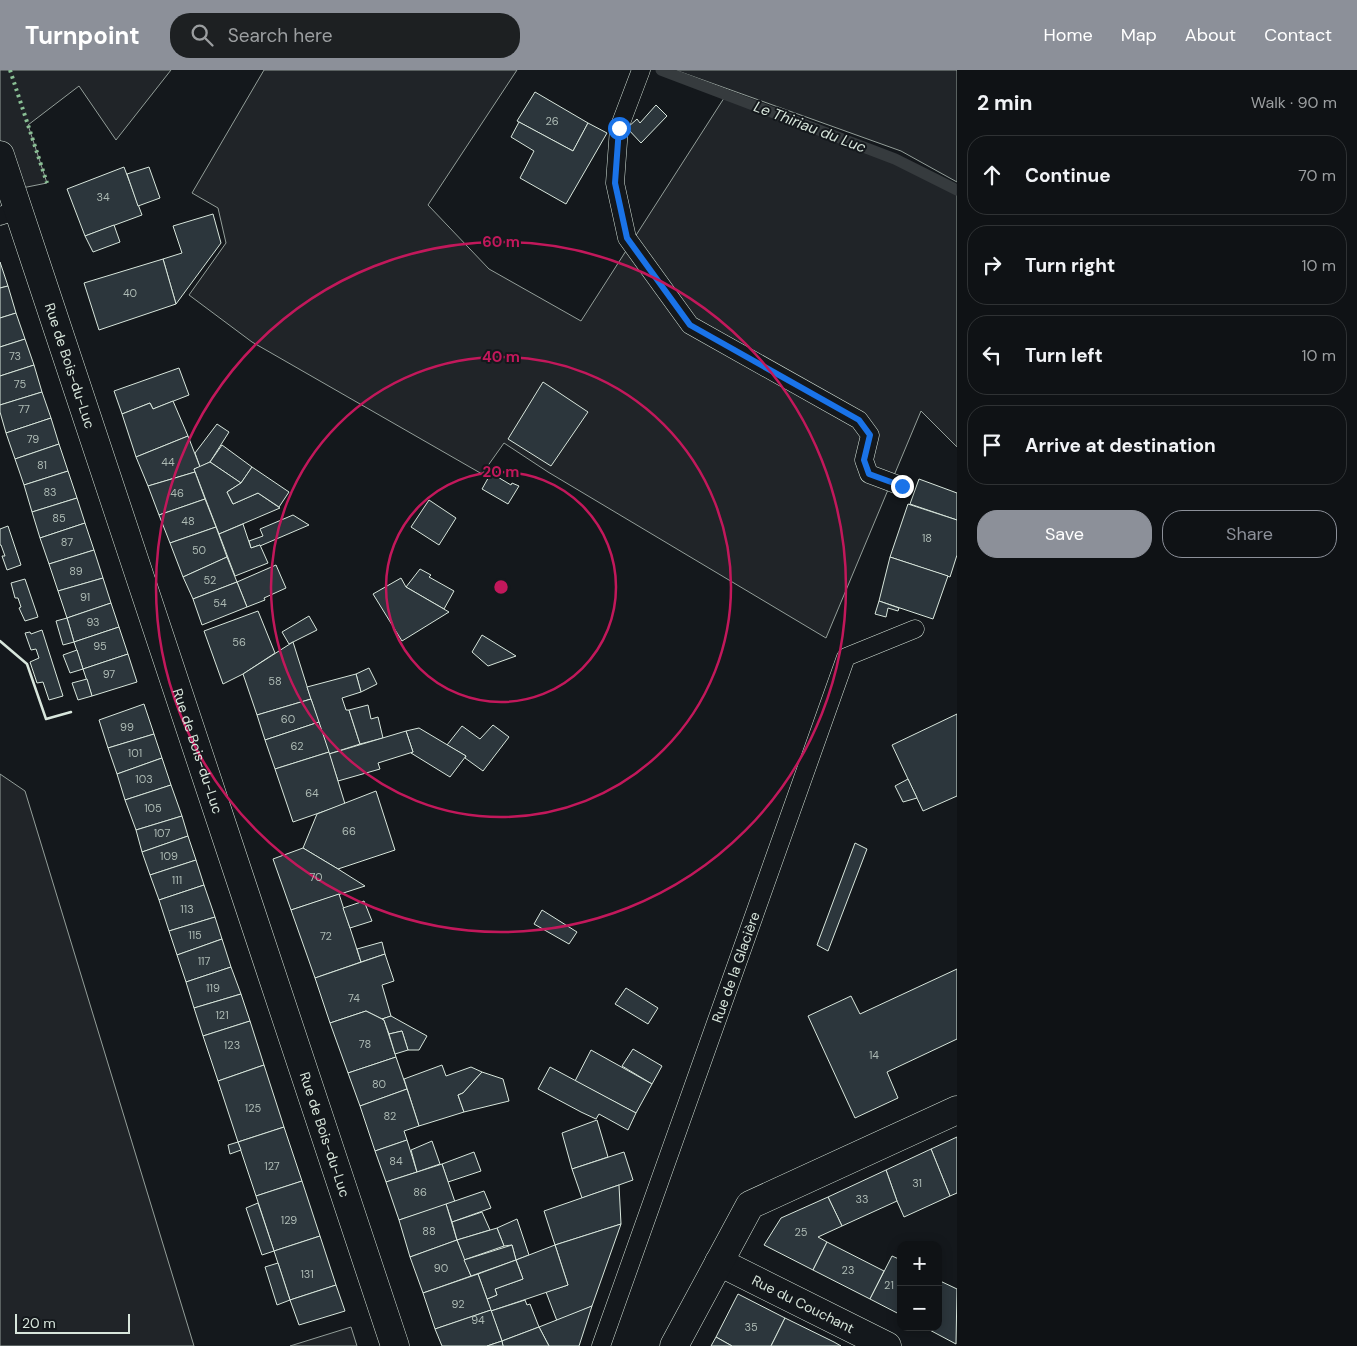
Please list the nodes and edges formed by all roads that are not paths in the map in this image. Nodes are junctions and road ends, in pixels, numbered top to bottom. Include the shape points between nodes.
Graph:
1 (638, 75) edge
2 (0, 155) edge
3 (9, 213) edge
4 (902, 486) dead end
5 (915, 629) dead end
6 (957, 1110) edge
7 (719, 1262) junction
8 (395, 1346) edge
9 (601, 1346) edge
10 (674, 1346) edge
11 (887, 1346) edge

1 - 4 lane via 619,128 615,183 627,238 690,325 859,420 870,435 864,460 869,474
2 - 3 street, Rue de Bois-du-Luc
3 - 8 street, Rue de Bois-du-Luc
5 - 9 lane, Rue de la Glacière via 846,657
6 - 7 street via 750,1204
7 - 10 street
7 - 11 street, Rue du Couchant

